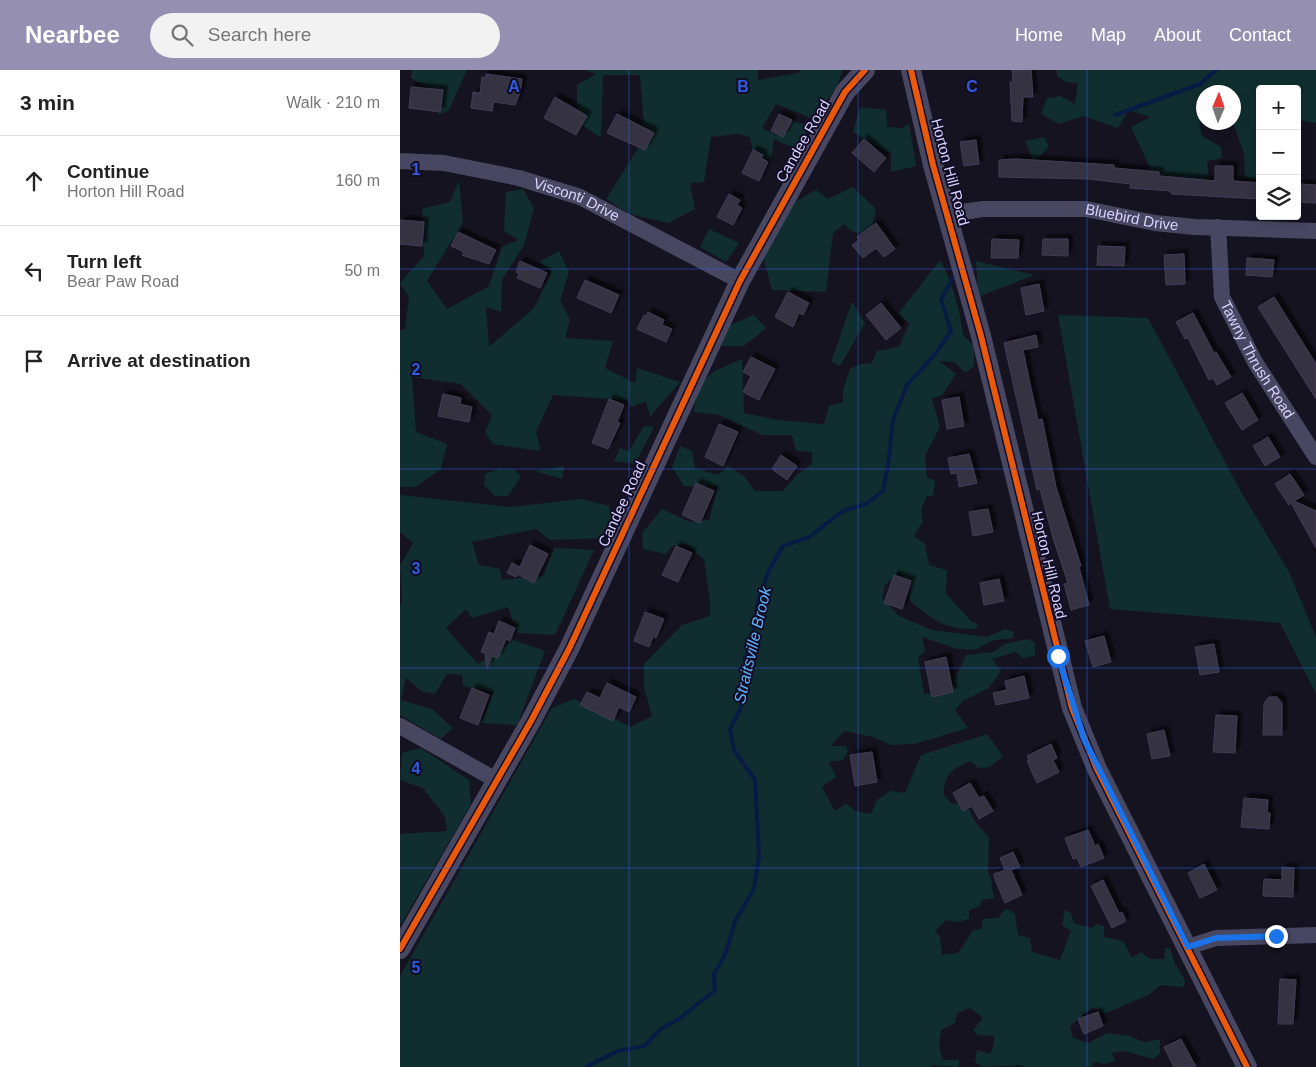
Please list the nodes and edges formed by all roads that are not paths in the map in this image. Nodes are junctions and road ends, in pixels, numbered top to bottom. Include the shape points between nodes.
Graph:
1 (866, 70) edge
2 (911, 70) edge
3 (400, 160) edge
4 (948, 214) junction
5 (1218, 228) junction
6 (1316, 231) edge
7 (740, 281) junction
8 (1316, 457) edge
9 (400, 726) edge
10 (496, 780) junction
11 (1316, 935) edge
12 (1188, 947) junction
13 (400, 949) edge
14 (1247, 1067) edge

1 - 7 street, Candee Road via 845,92
2 - 4 street, Horton Hill Road
3 - 7 street, Visconti Drive via 444,163 519,178 580,197
4 - 5 street, Bluebird Drive via 983,209 1086,209 1155,223
4 - 12 street, Horton Hill Road via 1072,708 1097,769
5 - 6 street, Bluebird Drive
5 - 8 street, Tawny Thrush Road via 1222,297 1255,362
7 - 10 street, Candee Road via 569,649
9 - 10 street
10 - 13 street, Candee Road
11 - 12 street via 1216,938
12 - 14 street, Horton Hill Road

